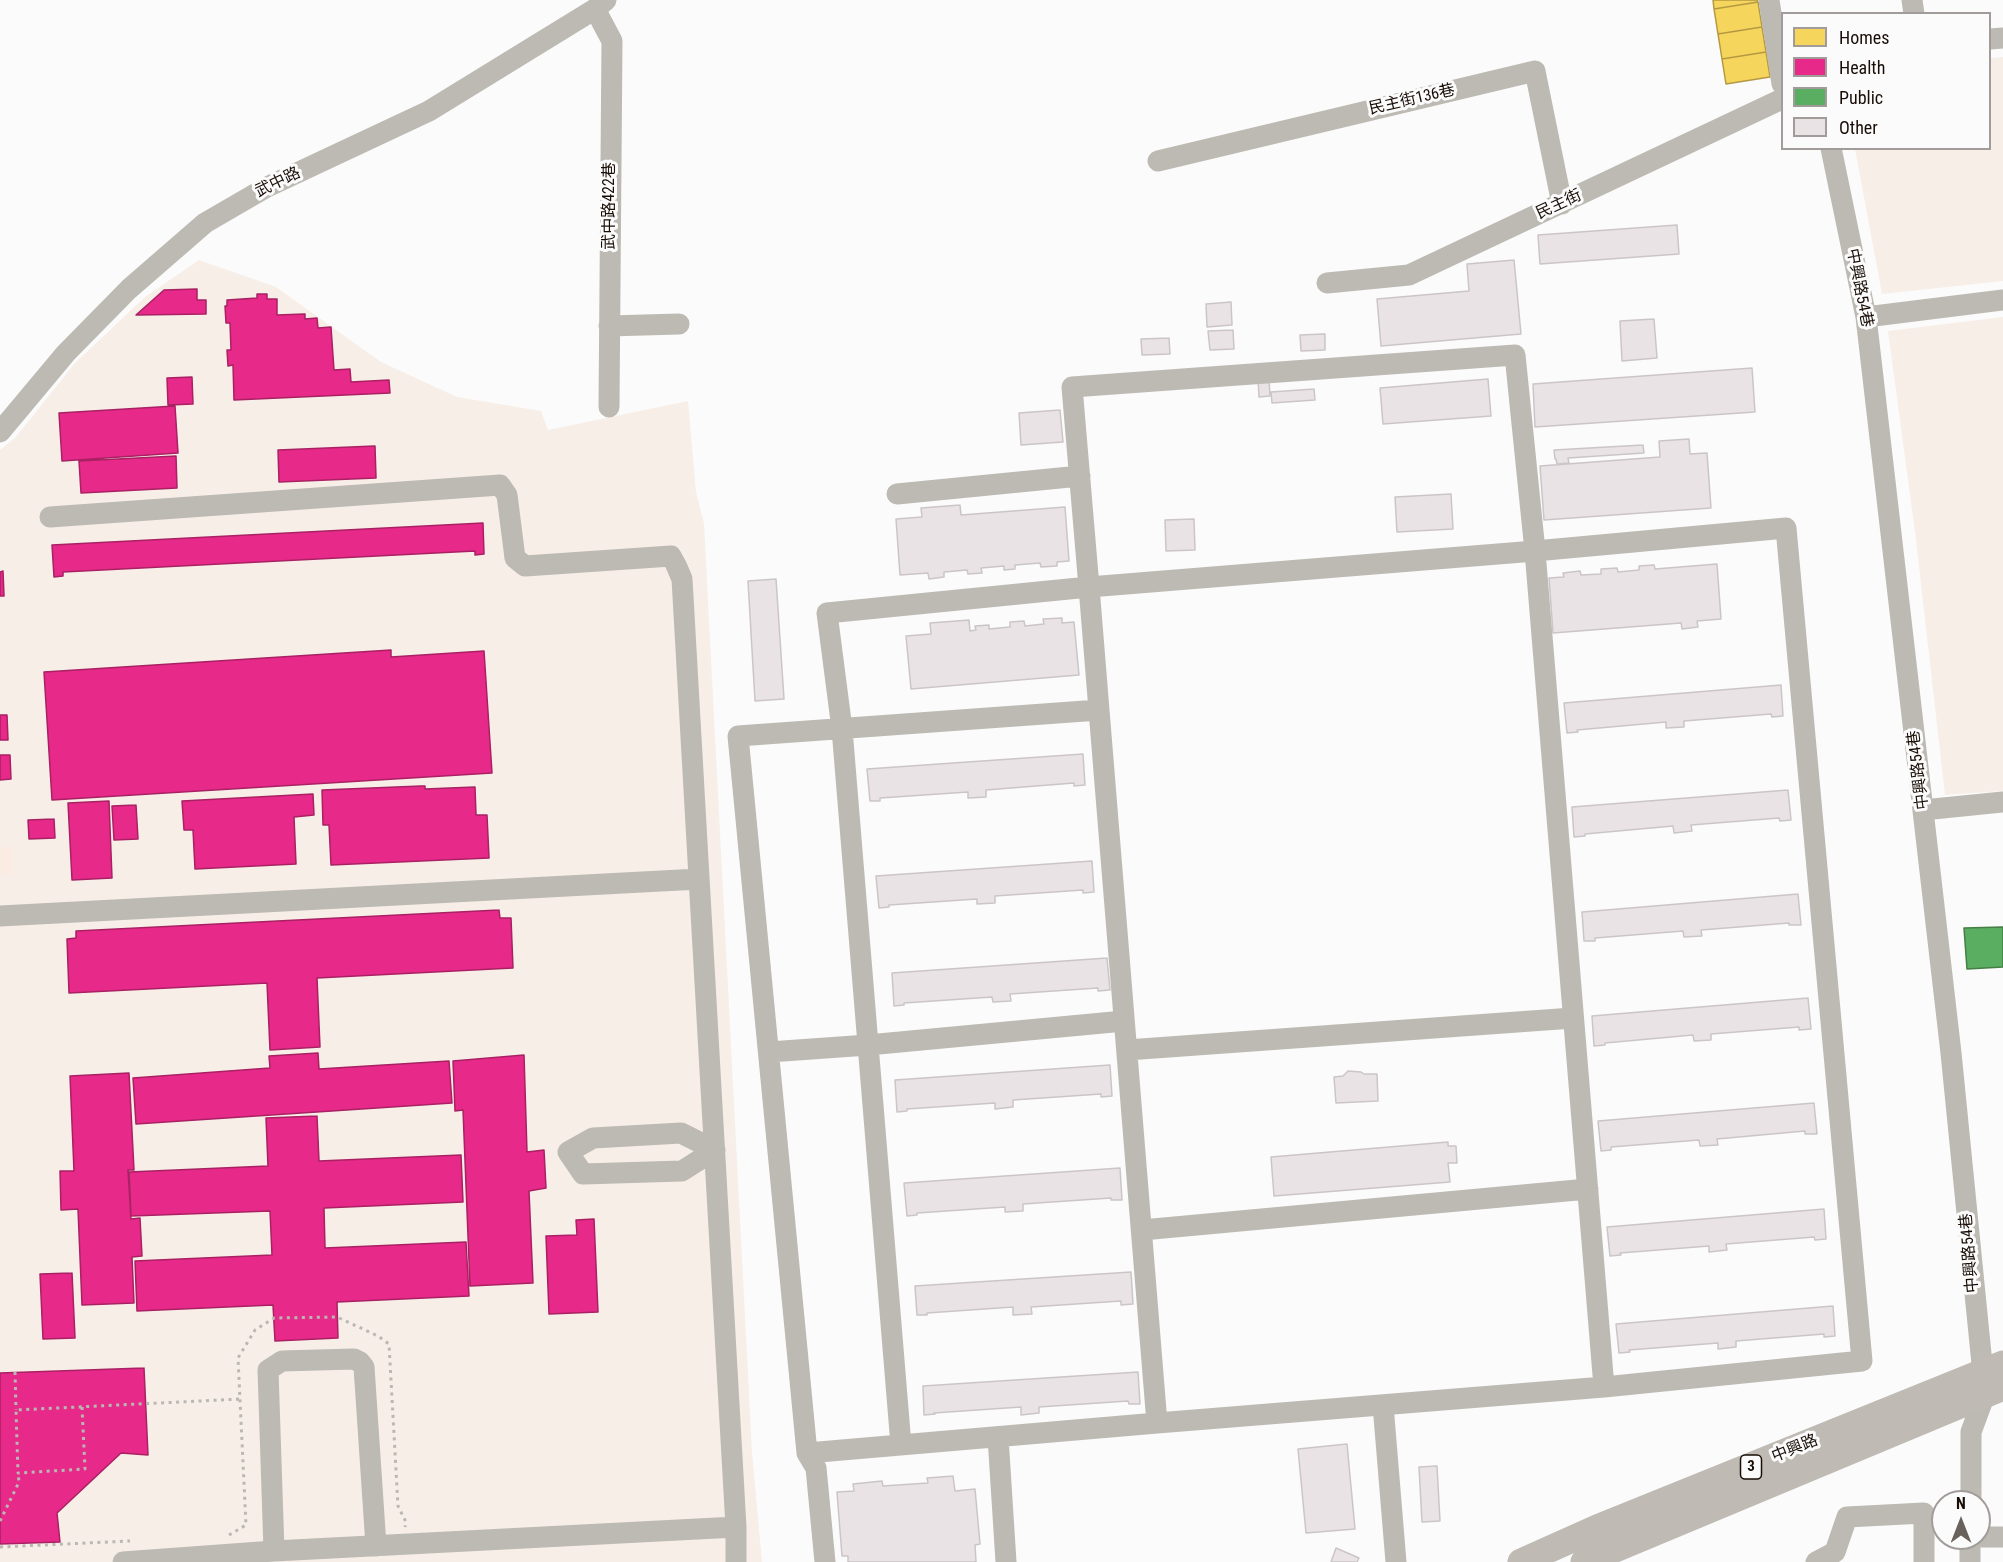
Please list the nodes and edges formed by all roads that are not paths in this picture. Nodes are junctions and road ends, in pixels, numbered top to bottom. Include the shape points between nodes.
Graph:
1 (1769, 0) edge
2 (601, 4) edge
3 (1781, 78) edge
4 (1781, 99) edge
5 (1831, 150) edge
6 (1158, 161) dead end
7 (1562, 204) junction
8 (1328, 283) dead end
9 (2003, 300) edge
10 (1866, 317) junction
11 (679, 324) dead end
12 (609, 326) junction
13 (609, 407) dead end
14 (0, 432) edge
15 (1080, 476) junction
16 (897, 494) dead end
17 (50, 518) dead end
18 (1535, 551) junction
19 (1089, 588) junction
20 (1099, 710) junction
21 (842, 729) junction
22 (2003, 802) edge
23 (1923, 810) junction
24 (699, 879) junction
25 (0, 916) edge
26 (1573, 1018) junction
27 (1124, 1021) junction
28 (868, 1045) junction
29 (1127, 1050) junction
30 (769, 1052) junction
31 (715, 1150) junction
32 (1588, 1189) junction
33 (1142, 1230) junction
34 (1993, 1380) edge
35 (1604, 1387) junction
36 (1383, 1405) junction
37 (1158, 1423) junction
38 (998, 1437) junction
39 (901, 1445) junction
40 (807, 1453) junction
41 (1971, 1490) edge
42 (736, 1527) junction
43 (376, 1546) junction
44 (274, 1551) junction
45 (1554, 1555) edge
46 (123, 1562) edge
47 (736, 1562) edge
48 (825, 1562) edge
49 (1006, 1562) edge
50 (1396, 1562) edge
51 (1521, 1562) edge
52 (1584, 1562) edge
53 (1816, 1562) edge
54 (1924, 1562) edge

1 - 3 street
2 - 12 street, 武中路422巷 via 612,41
2 - 14 street, 武中路 via 429,111 267,187 206,223 129,289 66,353
4 - 7 street, 民主街
5 - 10 street, 中興路54巷
6 - 7 street, 民主街136巷 via 1535,71
7 - 8 street, 民主街 via 1409,275
9 - 10 street
10 - 23 street, 中興路54巷
11 - 12 street
12 - 13 street, 武中路422巷
15 - 16 street
15 - 18 street via 1072,387 1515,355
15 - 19 street
17 - 24 street via 500,485 507,495 515,558 525,566 671,556 682,579
18 - 19 street
18 - 26 street
18 - 35 street via 1786,528 1862,1361
19 - 20 street
19 - 21 street via 827,613
20 - 21 street
20 - 27 street
21 - 28 street
21 - 30 street via 738,736
22 - 23 street
23 - 34 street, 中興路54巷
24 - 25 street
24 - 31 street
26 - 29 street
26 - 32 street
27 - 28 street
27 - 29 street
28 - 30 street
28 - 39 street
29 - 33 street
30 - 40 street
31 - 31 street via 681,1133 593,1138 568,1152 583,1174 682,1171
31 - 42 street
32 - 33 street
32 - 35 street
33 - 37 street
34 - 41 street via 1971,1432
34 - 45 main road, 中興路 / 3
34 - 52 main road, 中興路 / 3
35 - 36 street
36 - 37 street
36 - 50 street
37 - 38 street
38 - 39 street
38 - 49 street
39 - 40 street
40 - 48 street via 816,1468
42 - 43 street
42 - 47 street
43 - 44 street
43 - 44 street via 364,1367 354,1359 282,1361 268,1370
44 - 46 street
45 - 51 main road, 中興路 / 3
53 - 54 street via 1835,1552 1847,1516 1924,1513

